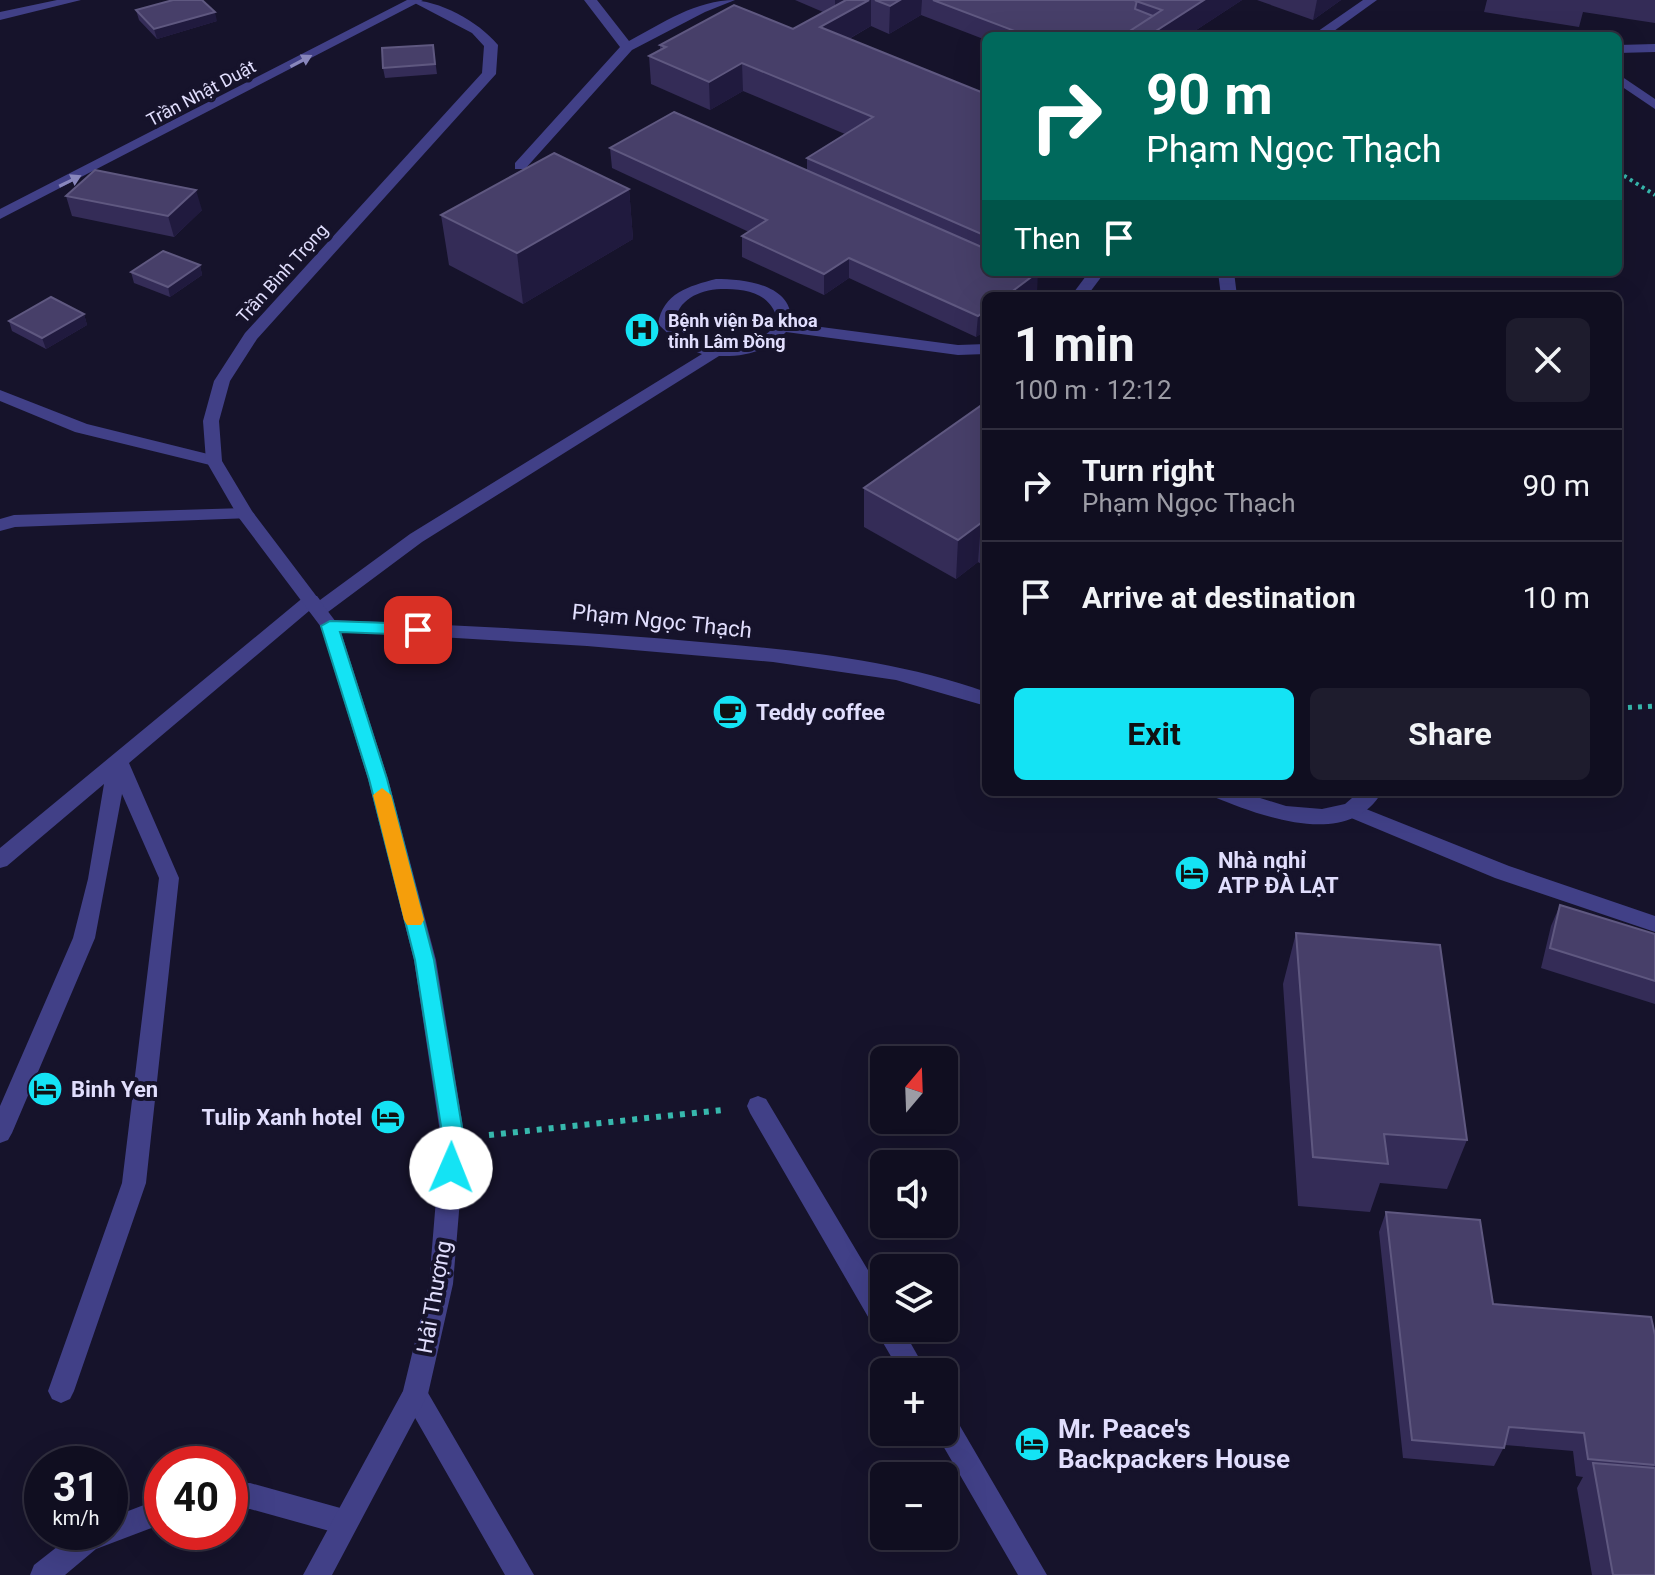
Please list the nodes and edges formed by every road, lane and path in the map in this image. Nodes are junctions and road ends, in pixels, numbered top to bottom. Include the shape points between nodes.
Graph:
1 (75, 0) edge
2 (416, 0) edge
3 (590, 0) edge
4 (1371, 0) edge
5 (720, 1) edge
6 (0, 16) edge
7 (1324, 32) edge
8 (627, 47) junction
9 (1655, 48) edge
10 (1622, 49) edge
11 (1622, 81) edge
12 (1655, 105) edge
13 (520, 166) dead end
14 (1622, 174) edge
15 (1655, 195) edge
16 (0, 215) edge
17 (782, 327) junction
18 (982, 349) edge
19 (717, 351) junction
20 (0, 395) edge
21 (214, 461) junction
22 (245, 514) junction
23 (0, 525) edge
24 (320, 613) junction
25 (982, 698) edge
26 (1655, 706) edge
27 (1622, 708) edge
28 (118, 761) junction
29 (1231, 796) edge
30 (1367, 796) edge
31 (1351, 810) junction
32 (0, 860) edge
33 (1655, 924) edge
34 (758, 1106) joint
35 (0, 1133) edge
36 (453, 1139) junction
37 (870, 1296) edge
38 (61, 1391) dead end
39 (415, 1394) junction
40 (957, 1446) edge
41 (248, 1496) edge
42 (344, 1522) junction
43 (75, 1550) edge
44 (44, 1575) edge
45 (317, 1575) edge
46 (520, 1575) edge
47 (1033, 1575) edge

1 - 6 street
16 -> 2 street, Trần Nhật Duật
2 - 21 street, Trần Bình Trọng via 477,30 491,45 489,74 251,336 222,381 211,421
3 - 8 street
4 - 7 street
5 - 8 street
8 - 13 street
9 - 10 street
11 - 12 street
14 - 15 path
17 - 18 street
17 - 19 street via 757,345
17 - 19 street via 780,304 754,287 716,284 684,294 672,303 666,324 683,342
19 - 24 street via 416,538
20 - 21 street via 81,428
21 - 22 street, Trần Bình Trọng
22 - 23 street
22 - 24 street, Trần Bình Trọng
24 - 25 street, Phạm Ngọc Thạch via 809,660 909,677
24 - 28 street via 179,707
24 - 36 street, Hải Thượng via 378,779 425,960
26 - 27 path
28 - 32 street
28 - 35 street via 84,938
28 - 38 street via 169,878 134,1183
29 - 31 street via 1310,818
30 - 31 street
31 - 33 street via 1502,872
34 - 36 path
34 - 37 street
36 - 39 street, Hải Thượng via 441,1284
39 - 42 street, Hải Thượng
39 - 46 street
40 - 47 street
41 - 42 street
42 - 45 street, Hải Thượng
43 - 44 street

